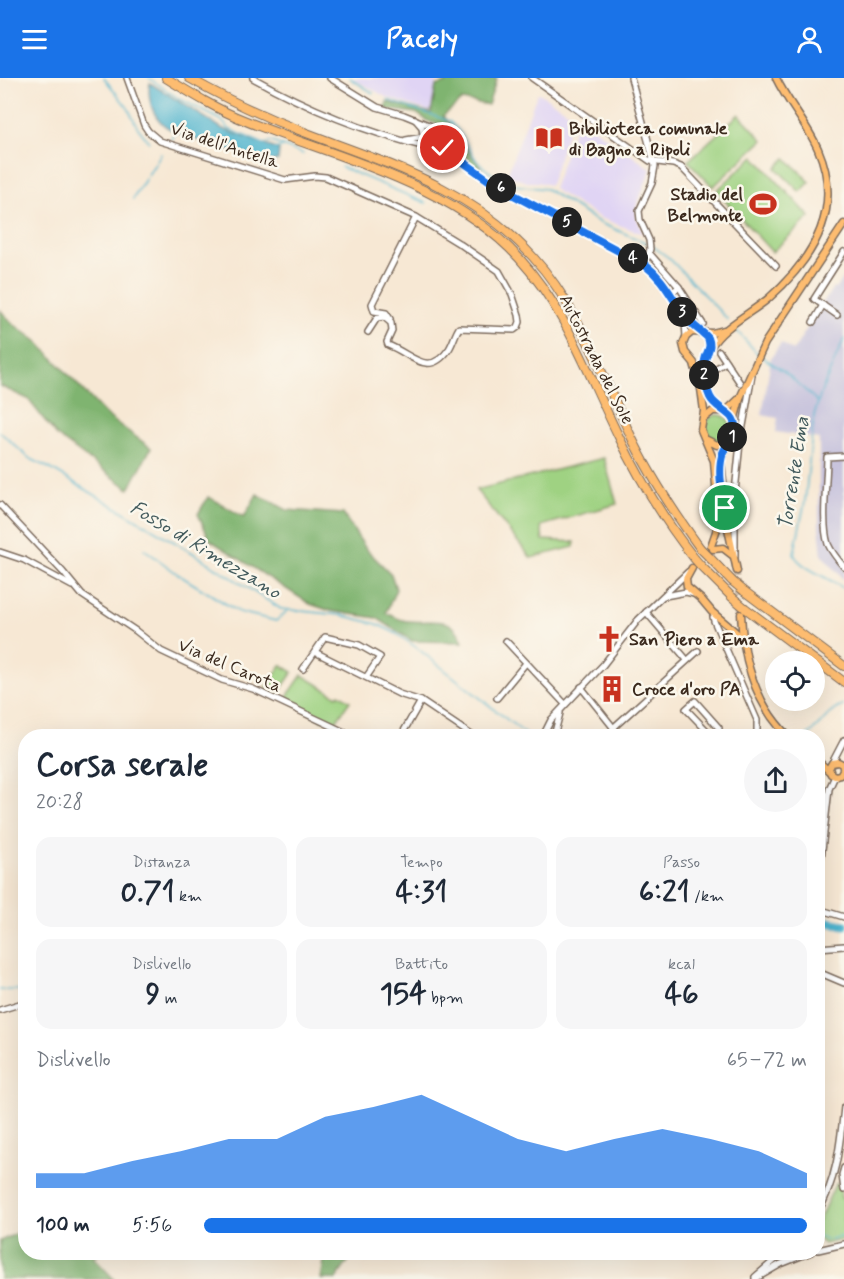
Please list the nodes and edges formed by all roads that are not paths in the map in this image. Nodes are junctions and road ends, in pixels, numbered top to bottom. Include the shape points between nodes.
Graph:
1 (127, 78) edge
2 (166, 78) edge
3 (189, 78) edge
4 (253, 78) edge
5 (330, 78) edge
6 (632, 78) edge
7 (776, 78) edge
8 (531, 80) edge
9 (415, 119) junction
10 (433, 128) junction
11 (423, 137) junction
12 (399, 141) junction
13 (446, 142) junction
14 (426, 147) junction
15 (438, 151) junction
16 (462, 161) junction
17 (654, 162) junction
18 (416, 217) junction
19 (844, 224) edge
20 (844, 252) edge
21 (650, 254) junction
22 (645, 265) junction
23 (776, 266) dead end
24 (679, 286) junction
25 (671, 293) junction
26 (823, 305) junction
27 (679, 308) junction
28 (837, 315) dead end
29 (391, 321) junction
30 (813, 322) dead end
31 (703, 324) dead end
32 (728, 328) junction
33 (368, 332) dead end
34 (702, 333) junction
35 (686, 337) junction
36 (719, 351) dead end
37 (708, 352) junction
38 (690, 358) junction
39 (726, 362) junction
40 (752, 374) junction
41 (704, 376) junction
42 (740, 383) dead end
43 (740, 398) junction
44 (724, 412) junction
45 (702, 421) junction
46 (734, 421) junction
47 (734, 434) junction
48 (705, 439) junction
49 (740, 443) junction
50 (844, 456) edge
51 (0, 505) edge
52 (0, 552) edge
53 (735, 561) junction
54 (844, 567) edge
55 (692, 568) joint
56 (737, 572) tunnel mouth
57 (74, 586) junction
58 (697, 595) junction
59 (660, 598) junction
60 (646, 612) junction
61 (742, 612) junction
62 (717, 617) junction
63 (507, 641) dead end
64 (744, 644) junction
65 (698, 651) dead end
66 (315, 652) junction
67 (687, 660) junction
68 (526, 663) junction
69 (844, 666) edge
70 (303, 669) dead end
71 (367, 676) junction
72 (842, 681) edge
73 (581, 687) junction
74 (497, 698) dead end
75 (421, 701) junction
76 (564, 705) junction
77 (613, 728) joint
78 (338, 729) edge
79 (405, 729) edge
80 (463, 729) edge
81 (546, 729) edge
82 (556, 729) edge
83 (705, 729) edge
84 (719, 729) edge
85 (758, 729) edge
86 (782, 729) edge
87 (844, 740) edge
88 (837, 770) edge
89 (825, 824) edge
90 (825, 911) edge
91 (844, 917) edge
92 (844, 946) edge
93 (825, 947) edge
94 (825, 975) edge
95 (844, 984) edge
96 (18, 1004) edge
97 (0, 1010) edge
98 (844, 1107) edge
99 (842, 1149) edge
100 (844, 1168) edge
101 (844, 1190) edge
102 (825, 1197) edge
103 (844, 1244) edge
104 (825, 1248) edge
105 (775, 1260) edge
106 (792, 1260) edge
107 (754, 1279) edge

1 - 18 street, Via dell'Antella via 144,125 160,141 285,180 326,177
2 - 61 highway, Autostrada del Sole, bridge via 244,120 421,190 469,216 495,236 551,299 638,474 674,532
3 - 69 highway, Autostrada del Sole, bridge via 257,113 426,178 475,206 513,237 534,257 569,308 647,468 700,548 744,591
4 - 12 street via 313,110
5 - 9 street via 377,107
6 - 17 street
7 - 32 main road via 814,140 825,170 826,212 817,240 792,276
8 - 17 street
9 - 10 street
9 - 11 street via 422,127
10 - 11 street
10 - 13 street via 443,132
11 - 12 street
11 - 14 street
12 - 14 street
13 - 15 street
13 - 16 street
14 - 15 street
15 - 16 street
16 - 22 street via 497,186
17 - 21 street via 654,177 639,210
17 - 23 street via 673,164 685,171
18 - 29 street via 372,304 374,311 386,313
18 - 29 street, Via dell'Antella via 499,271 512,294 520,322 514,330 459,328 450,348 431,364 388,345
19 - 40 main road via 761,351
20 - 26 street via 814,299
21 - 22 street
21 - 24 street
22 - 25 street
24 - 25 street
24 - 31 street
25 - 27 street
26 - 28 street
26 - 30 street
27 - 34 street
27 - 35 street
29 - 33 street via 377,318
32 - 34 main road
32 - 37 main road
34 - 35 main road via 692,332
34 - 37 main road via 708,338
35 - 38 main road via 683,348
36 - 39 street
37 - 38 main road via 699,359
37 - 41 main road
38 - 45 main road via 702,393
39 - 41 street
39 - 42 street
40 - 43 main road
40 - 49 street
41 - 44 main road via 714,405
43 - 44 main road
43 - 46 main road
44 - 45 main road via 711,412
44 - 46 main road
45 - 48 main road
46 - 47 main road
47 - 48 main road via 720,445
47 - 49 street
47 - 53 main road via 721,460
48 - 53 main road via 714,461 719,513 712,548 726,550
49 - 53 street via 734,511
50 - 54 street via 827,458 825,515 828,542
51 - 57 street, Via del Carota
52 - 57 street, Via del Carota
53 - 56 main road
55 - 58 main road via 686,585
55 - 59 street
57 - 78 street, Via del Carota via 171,657 253,689
58 - 59 street via 686,592
58 - 62 main road
59 - 60 street
60 - 67 street
60 - 73 street
61 - 62 main road via 728,622
61 - 64 main road
61 - 72 highway, Autostrada del Sole
62 - 64 main road
62 - 85 street via 713,620
63 - 68 street
64 - 86 main road via 756,690
65 - 67 street
66 - 70 street
66 - 71 street
66 - 71 street via 325,637 359,645 380,657
67 - 77 street
68 - 74 street
68 - 76 street
71 - 75 street
73 - 76 street
73 - 77 street
75 - 79 street
75 - 80 street
76 - 81 street
76 - 82 street
83 - 84 street via 686,709 695,701
87 - 88 street via 837,755
88 - 89 street via 829,789
90 - 91 street
92 - 93 street
94 - 95 street
96 - 97 street
98 - 99 street
99 - 102 street
100 - 101 street
103 - 104 street
105 - 107 street
106 - 107 street

